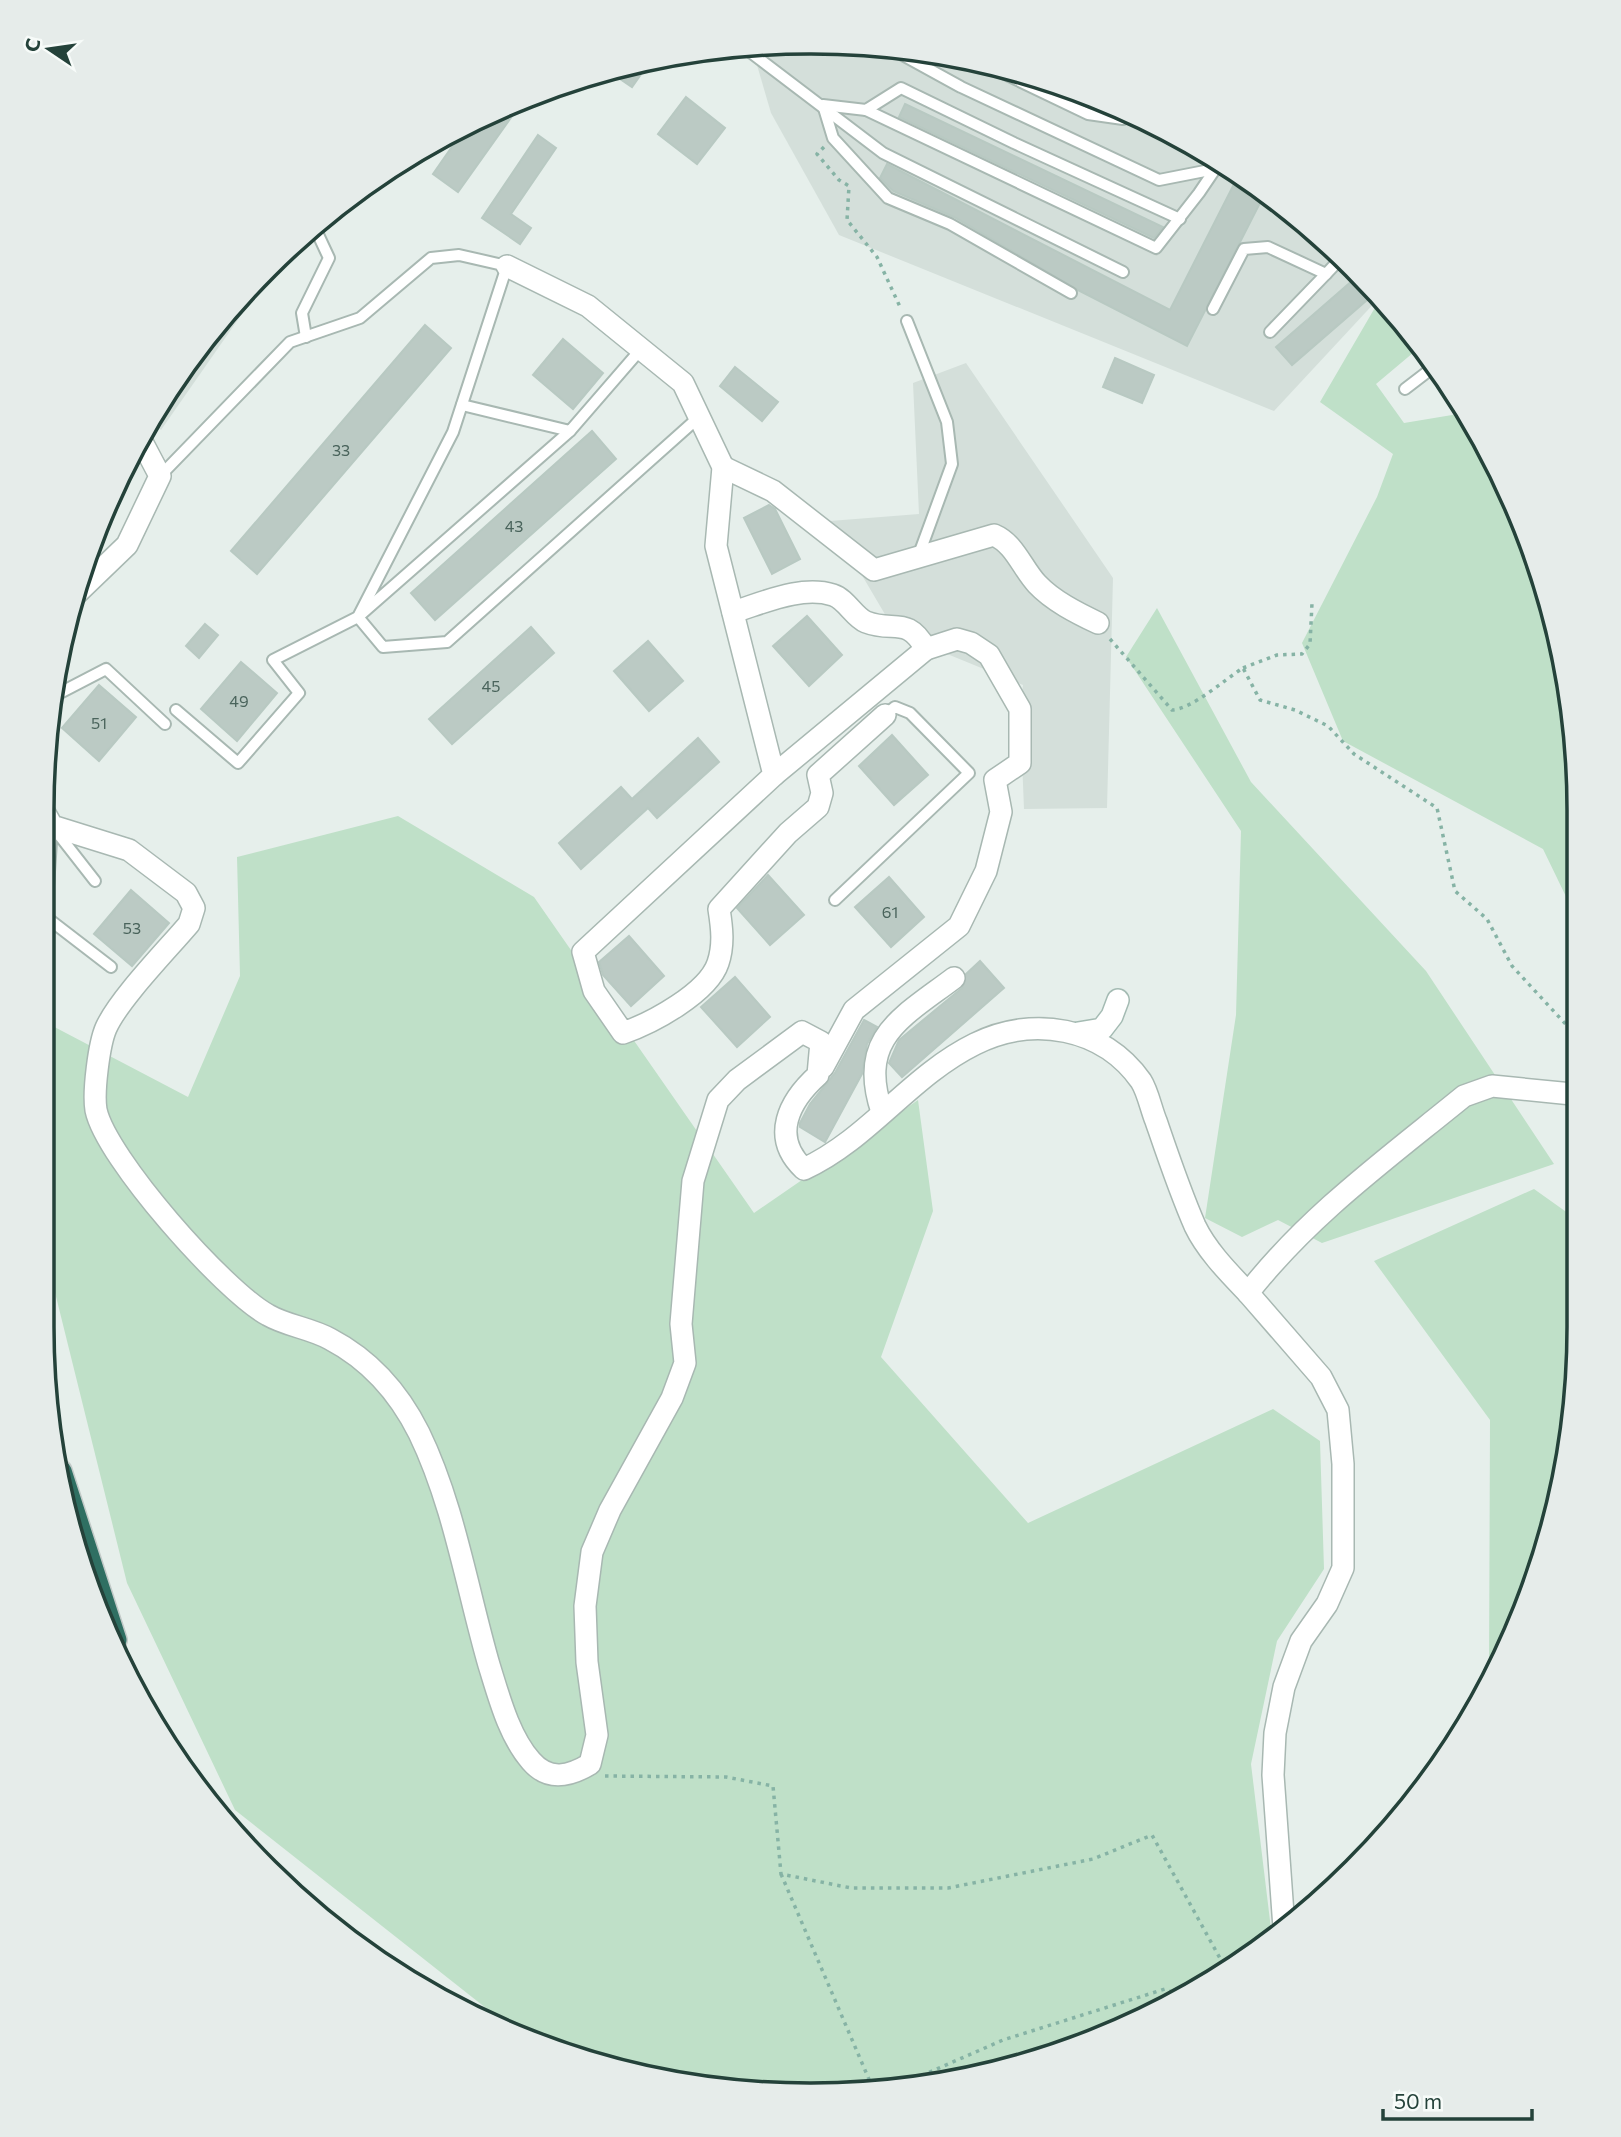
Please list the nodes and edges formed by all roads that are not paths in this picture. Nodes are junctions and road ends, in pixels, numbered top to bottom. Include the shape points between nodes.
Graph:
1 (757, 56) edge
2 (916, 62) edge
3 (1035, 88) edge
4 (823, 105) junction
5 (866, 110) junction
6 (1112, 117) edge
7 (1208, 167) edge
8 (1213, 171) edge
9 (1180, 219) junction
10 (319, 236) edge
11 (507, 266) junction
12 (1334, 266) edge
13 (1123, 272) dead end
14 (1326, 274) junction
15 (1071, 293) dead end
16 (1213, 309) dead end
17 (906, 321) road end
18 (1270, 332) dead end
19 (306, 337) junction
20 (642, 349) junction
21 (1426, 372) edge
22 (1405, 388) dead end
23 (461, 405) junction
24 (699, 418) junction
25 (570, 431) junction
26 (146, 450) edge
27 (723, 467) junction
28 (160, 476) junction
29 (918, 557) junction
30 (90, 581) edge
31 (733, 612) junction
32 (358, 617) junction
33 (1098, 623) road end
34 (926, 649) junction
35 (65, 691) edge
36 (176, 710) dead end
37 (885, 715) joint
38 (165, 724) dead end
39 (969, 773) junction
40 (774, 775) junction
41 (995, 780) junction
42 (54, 820) edge
43 (54, 826) edge
44 (95, 881) dead end
45 (835, 901) dead end
46 (54, 923) edge
47 (111, 967) dead end
48 (954, 978) dead end
49 (1118, 1000) dead end
50 (1078, 1033) junction
51 (818, 1075) junction
52 (1567, 1094) edge
53 (882, 1112) junction
54 (1248, 1293) junction
55 (1282, 1917) edge

1 - 4 lane
2 - 7 lane via 1159,180
3 - 6 lane via 1088,114
4 - 5 lane
4 - 13 lane via 883,153
4 - 15 lane via 833,138 888,198 950,224
5 - 9 lane via 901,88
5 - 9 lane via 1156,248
8 - 9 lane
10 - 19 lane via 329,258 302,313
11 - 19 lane via 459,255 431,258 360,318
11 - 20 street via 588,306
11 - 23 lane
12 - 14 lane
14 - 16 lane via 1268,247 1244,249
14 - 18 lane
17 - 29 lane via 947,422 952,464
19 - 28 lane via 290,342
20 - 24 street via 683,383
20 - 25 lane
21 - 22 lane
23 - 25 lane
23 - 32 lane via 453,432
24 - 27 street
24 - 32 lane via 447,642 383,647
25 - 32 lane
26 - 28 street
27 - 29 street via 774,491 874,570
27 - 31 street via 716,546
28 - 30 street via 127,545
29 - 33 street via 994,535 1004,539 1037,584
31 - 34 street via 796,593 834,596 866,622 907,627
31 - 40 street
32 - 36 lane via 273,660 299,693 238,763
34 - 40 street
34 - 41 street via 957,639 971,643 989,655 1005,679 1020,709 1020,763
35 - 38 lane via 106,669
37 - 39 lane via 895,708 910,713
37 - 40 street via 818,775 822,793 818,807 719,909 723,938 717,967 686,1000 650,1024 624,1033 594,991 583,952
39 - 41 lane
39 - 45 lane
41 - 51 street via 1001,811 985,871 959,926 854,1010
42 - 51 street via 129,850 186,894 194,908 189,924 106,1028 96,1110 119,1155 155,1207 229,1286 268,1315 329,1338 352,1353 382,1376 407,1409 430,1458 497,1691 517,1740 532,1763 551,1774 571,1775 590,1764 597,1735 585,1606 592,1552 672,1398 685,1363 681,1324 693,1181 718,1100 737,1080 802,1032 821,1042
43 - 44 lane
46 - 47 lane
48 - 53 street via 902,1018 877,1051 875,1090
49 - 50 street via 1102,1029
50 - 53 street via 1048,1028 976,1043 932,1069
50 - 54 street via 1111,1048 1142,1083 1196,1228
51 - 53 street via 798,1093 785,1128 789,1155 803,1169 851,1141
52 - 54 street via 1492,1086 1464,1096 1321,1213 1281,1251
54 - 55 street via 1321,1377 1338,1410 1343,1464 1343,1568 1327,1604 1301,1641 1284,1687 1275,1733 1273,1774

